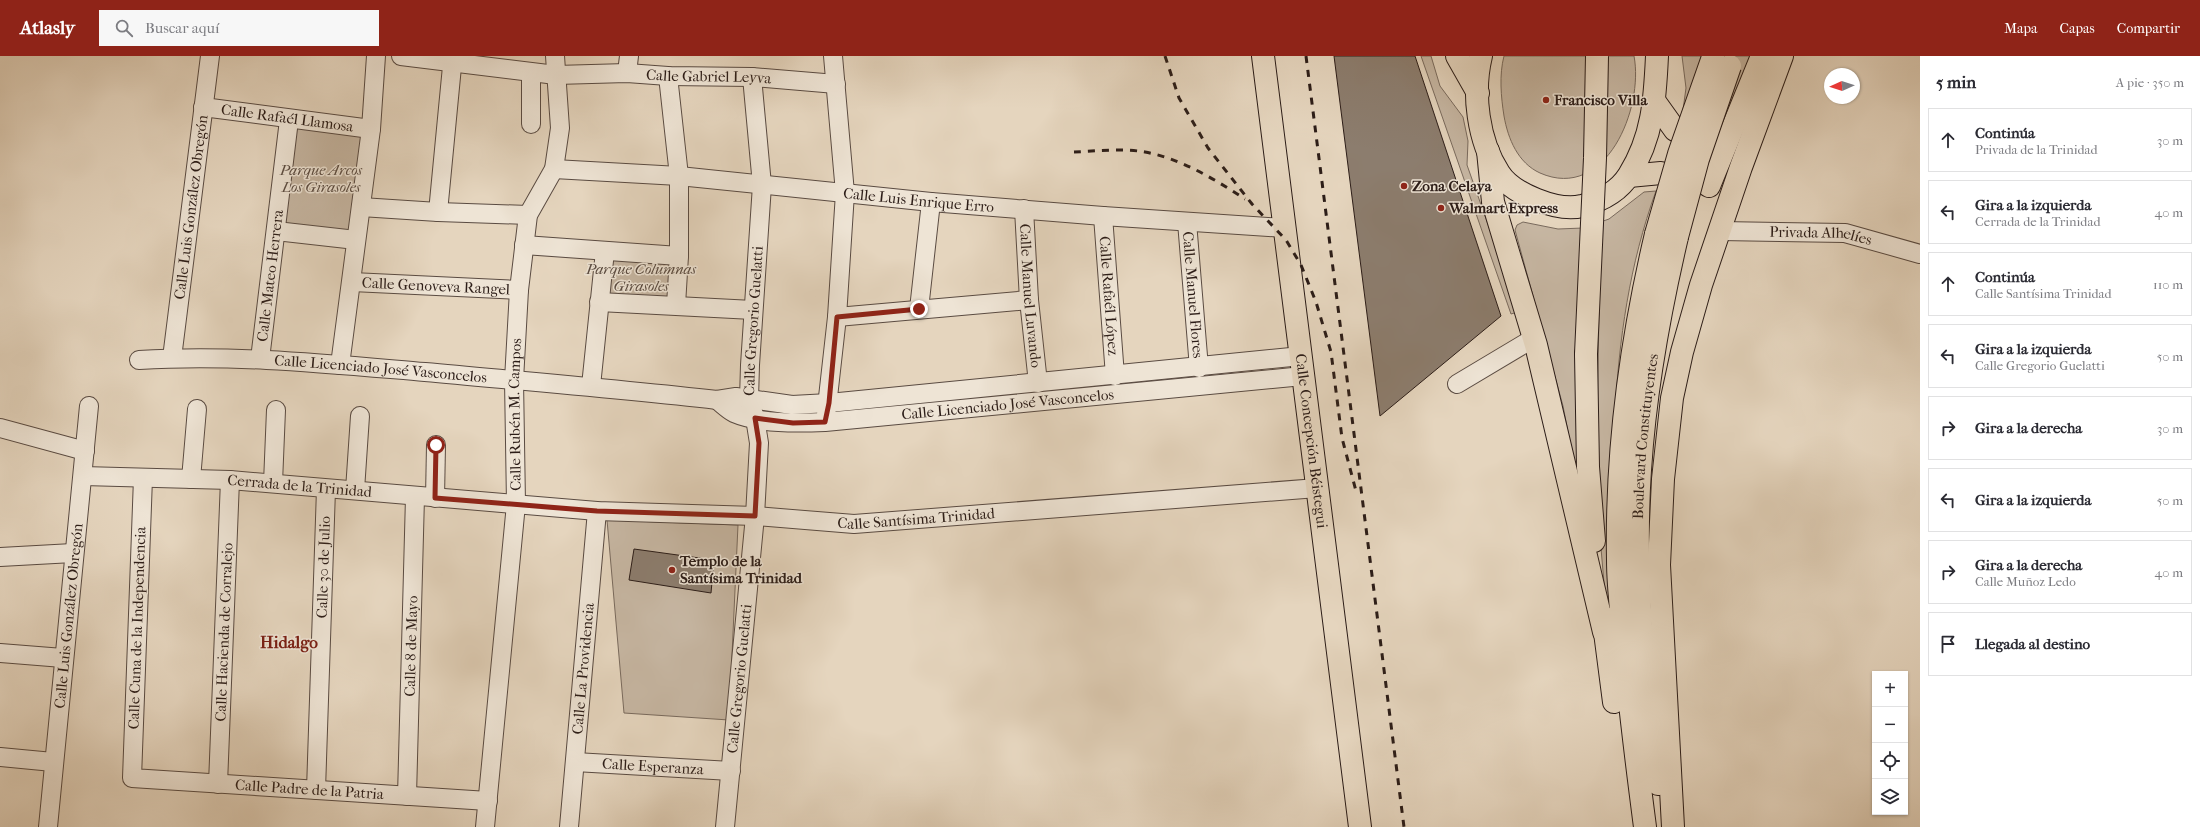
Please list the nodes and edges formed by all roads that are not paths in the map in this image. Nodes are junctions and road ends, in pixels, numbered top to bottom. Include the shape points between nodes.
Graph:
1 (210, 56) edge
2 (376, 56) edge
3 (401, 56) edge
4 (555, 56) edge
5 (833, 56) edge
6 (1263, 56) edge
7 (1457, 56) edge
8 (1481, 56) edge
9 (1597, 56) edge
10 (1657, 56) edge
11 (1762, 56) edge
12 (1782, 56) edge
13 (1723, 59) edge
14 (452, 60) edge
15 (628, 65) edge
16 (531, 73) junction
17 (556, 75) junction
18 (668, 76) junction
19 (752, 77) junction
20 (836, 84) junction
21 (1478, 93) junction
22 (1655, 102) junction
23 (203, 107) junction
24 (289, 120) junction
25 (531, 124) dead end
26 (371, 129) junction
27 (1488, 152) junction
28 (1720, 155) junction
29 (554, 169) junction
30 (679, 176) junction
31 (1629, 176) junction
32 (1733, 180) junction
33 (762, 185) junction
34 (1709, 186) junction
35 (845, 193) junction
36 (931, 202) junction
37 (361, 206) junction
38 (1024, 209) junction
39 (438, 212) junction
40 (528, 215) junction
41 (1103, 216) junction
42 (1187, 222) junction
43 (1284, 228) junction
44 (276, 231) junction
45 (1720, 231) junction
46 (1667, 236) junction
47 (356, 240) junction
48 (524, 245) junction
49 (605, 251) junction
50 (1920, 254) edge
51 (680, 256) junction
52 (352, 282) junction
53 (519, 290) junction
54 (1029, 300) junction
55 (599, 302) junction
56 (676, 305) junction
57 (919, 309) junction
58 (753, 310) junction
59 (837, 317) junction
60 (1534, 338) junction
61 (172, 358) junction
62 (260, 359) junction
63 (139, 360) dead end
64 (340, 365) junction
65 (1302, 366) junction
66 (1199, 368) junction
67 (1115, 376) junction
68 (514, 380) junction
69 (1038, 383) junction
70 (1457, 384) dead end
71 (591, 386) junction
72 (749, 399) junction
73 (716, 400) junction
74 (829, 403) junction
75 (89, 406) dead end
76 (197, 409) dead end
77 (276, 410) dead end
78 (360, 416) dead end
79 (755, 418) junction
80 (825, 422) junction
81 (0, 428) edge
82 (436, 445) dead end
83 (85, 451) junction
84 (82, 476) junction
85 (143, 478) junction
86 (191, 479) junction
87 (230, 480) junction
88 (274, 482) junction
89 (1316, 488) junction
90 (326, 489) junction
91 (355, 490) junction
92 (416, 497) junction
93 (435, 498) junction
94 (516, 504) junction
95 (597, 511) junction
96 (755, 516) junction
97 (73, 553) junction
98 (0, 557) edge
99 (1604, 632) junction
100 (0, 653) edge
101 (63, 658) junction
102 (0, 757) edge
103 (53, 762) junction
104 (575, 762) junction
105 (731, 772) junction
106 (132, 778) joint
107 (218, 784) junction
108 (316, 790) junction
109 (407, 796) junction
110 (488, 801) junction
111 (48, 827) edge
112 (485, 827) edge
113 (569, 827) edge
114 (725, 827) edge
115 (1360, 827) edge
116 (1636, 827) edge
117 (1644, 827) edge
118 (1664, 827) edge
119 (1672, 827) edge

1 - 23 street, Calle Luis González Obregón
2 - 26 street
3 - 14 street, Calle Gabriel Leyva
4 - 17 street, Calle Rubén M. Campos
5 - 20 street
6 - 43 main road, Calle Concepción Béistegui
7 - 21 main road
8 - 21 main road
9 - 99 main road, bridge via 1586,354 1588,468
10 - 22 main road
11 - 28 main road
12 - 32 main road
13 - 46 main road, Boulevard Constituyentes, bridge via 1698,159
14 - 16 street, Calle Gabriel Leyva
14 - 39 street
15 - 17 street, Calle Gabriel Leyva
15 - 18 street, Calle Gabriel Leyva
16 - 17 street, Calle Gabriel Leyva
16 - 25 street
17 - 29 street, Calle Rubén M. Campos via 560,128
18 - 19 street, Calle Gabriel Leyva
18 - 30 street
19 - 20 street, Calle Gabriel Leyva
19 - 33 street, Calle Gregorio Guelatti
20 - 35 street
21 - 27 main road via 1481,130
22 - 28 main road via 1675,130
22 - 31 main road via 1647,138
23 - 24 street, Calle Rafaél Llamosa
23 - 61 street, Calle Luis González Obregón
24 - 26 street, Calle Rafaél Llamosa
24 - 44 street, Calle Mateo Herrera
26 - 37 street
27 - 31 main road via 1499,174 1511,187 1531,199 1558,205 1581,206 1608,196
27 - 60 main road via 1493,202
28 - 32 main road
28 - 34 main road
29 - 30 street, Calle Luis Enrique Erro
29 - 40 street, Calle Rubén M. Campos
30 - 33 street, Calle Luis Enrique Erro
30 - 51 street
31 - 34 main road via 1661,174
32 - 34 main road
32 - 45 main road
33 - 35 street, Calle Luis Enrique Erro
33 - 58 street, Calle Gregorio Guelatti
35 - 36 street, Calle Luis Enrique Erro
35 - 59 street
36 - 38 street, Calle Luis Enrique Erro
36 - 57 street
37 - 39 street
37 - 47 street
38 - 41 street, Calle Luis Enrique Erro
38 - 54 street, Calle Manuel Luvando
39 - 40 street
40 - 48 street, Calle Rubén M. Campos
41 - 42 street, Calle Luis Enrique Erro
41 - 67 street, Calle Rafaél López
42 - 43 street, Calle Luis Enrique Erro
42 - 66 street, Calle Manuel Flores
43 - 65 main road, Calle Concepción Béistegui
44 - 47 street
44 - 62 street, Calle Mateo Herrera
45 - 50 street, Privada Alhelíes via 1845,233
45 - 119 main road via 1682,352 1672,398 1662,479 1659,565
46 - 117 main road, Boulevard Constituyentes via 1648,270 1628,387 1620,471 1618,560 1627,693
46 - 118 main road, Boulevard Constituyentes via 1640,471 1638,552 1646,694
47 - 52 street
48 - 49 street
48 - 53 street, Calle Rubén M. Campos
49 - 51 street
49 - 55 street
51 - 56 street
52 - 53 street, Calle Genoveva Rangel
52 - 64 street
53 - 68 street, Calle Rubén M. Campos
54 - 57 street
54 - 69 street, Calle Manuel Luvando
55 - 56 street
55 - 71 street
56 - 58 street
57 - 59 street
58 - 72 street, Calle Gregorio Guelatti
59 - 74 street
60 - 70 street
60 - 99 main road
61 - 62 street, Calle Licenciado José Vasconcelos
61 - 63 street, Calle Licenciado José Vasconcelos
62 - 64 street, Calle Licenciado José Vasconcelos
64 - 68 street, Calle Licenciado José Vasconcelos
65 - 66 street, Calle Licenciado José Vasconcelos
65 - 80 street, Calle Licenciado José Vasconcelos
65 - 89 main road, Calle Concepción Béistegui
66 - 67 street, Calle Licenciado José Vasconcelos
67 - 69 street, Calle Licenciado José Vasconcelos
68 - 71 street, Calle Licenciado José Vasconcelos
68 - 94 street, Calle Rubén M. Campos
69 - 74 street, Calle Licenciado José Vasconcelos
71 - 73 street, Calle Licenciado José Vasconcelos
72 - 73 street, Calle Licenciado José Vasconcelos via 736,397
72 - 74 street, Calle Licenciado José Vasconcelos via 792,405
72 - 79 street, Calle Gregorio Guelatti
73 - 79 street, Calle Licenciado José Vasconcelos via 734,413
74 - 80 street
75 - 83 street, Calle Luis González Obregón
76 - 86 street
77 - 88 street
78 - 91 street
79 - 80 street, Calle Licenciado José Vasconcelos via 793,423
79 - 96 street, Calle Gregorio Guelatti via 759,443
81 - 83 street
82 - 93 street
83 - 84 street, Calle Luis González Obregón
84 - 85 street, Cerrada de la Trinidad
84 - 97 street, Calle Luis González Obregón
85 - 86 street, Cerrada de la Trinidad
85 - 106 street, Calle Cuna de la Independencia
86 - 87 street, Cerrada de la Trinidad
87 - 88 street, Cerrada de la Trinidad
87 - 107 street, Calle Hacienda de Corralejo
88 - 90 street, Cerrada de la Trinidad
89 - 96 street, Calle Santísima Trinidad via 854,524
89 - 115 main road, Calle Concepción Béistegui
90 - 91 street, Cerrada de la Trinidad
90 - 108 street, Calle 30 de Julio
91 - 92 street, Cerrada de la Trinidad
92 - 93 street, Cerrada de la Trinidad
92 - 109 street, Calle 8 de Mayo
93 - 94 street, Cerrada de la Trinidad
94 - 95 street, Calle Santísima Trinidad
94 - 110 street, Calle Rubén M. Campos
95 - 96 street, Calle Santísima Trinidad
95 - 104 street, Calle La Providencia
96 - 105 street, Calle Gregorio Guelatti
97 - 98 street
97 - 101 street, Calle Luis González Obregón
99 - 116 main road via 1628,796
100 - 101 street
101 - 103 street, Calle Luis González Obregón
102 - 103 street
103 - 111 street, Calle Luis González Obregón
104 - 105 street, Calle Esperanza
104 - 113 street, Calle La Providencia
105 - 114 street, Calle Gregorio Guelatti
106 - 107 street, Calle Padre de la Patria
107 - 108 street, Calle Padre de la Patria
108 - 109 street, Calle Padre de la Patria
109 - 110 street, Calle Padre de la Patria
110 - 112 street, Calle Rubén M. Campos

